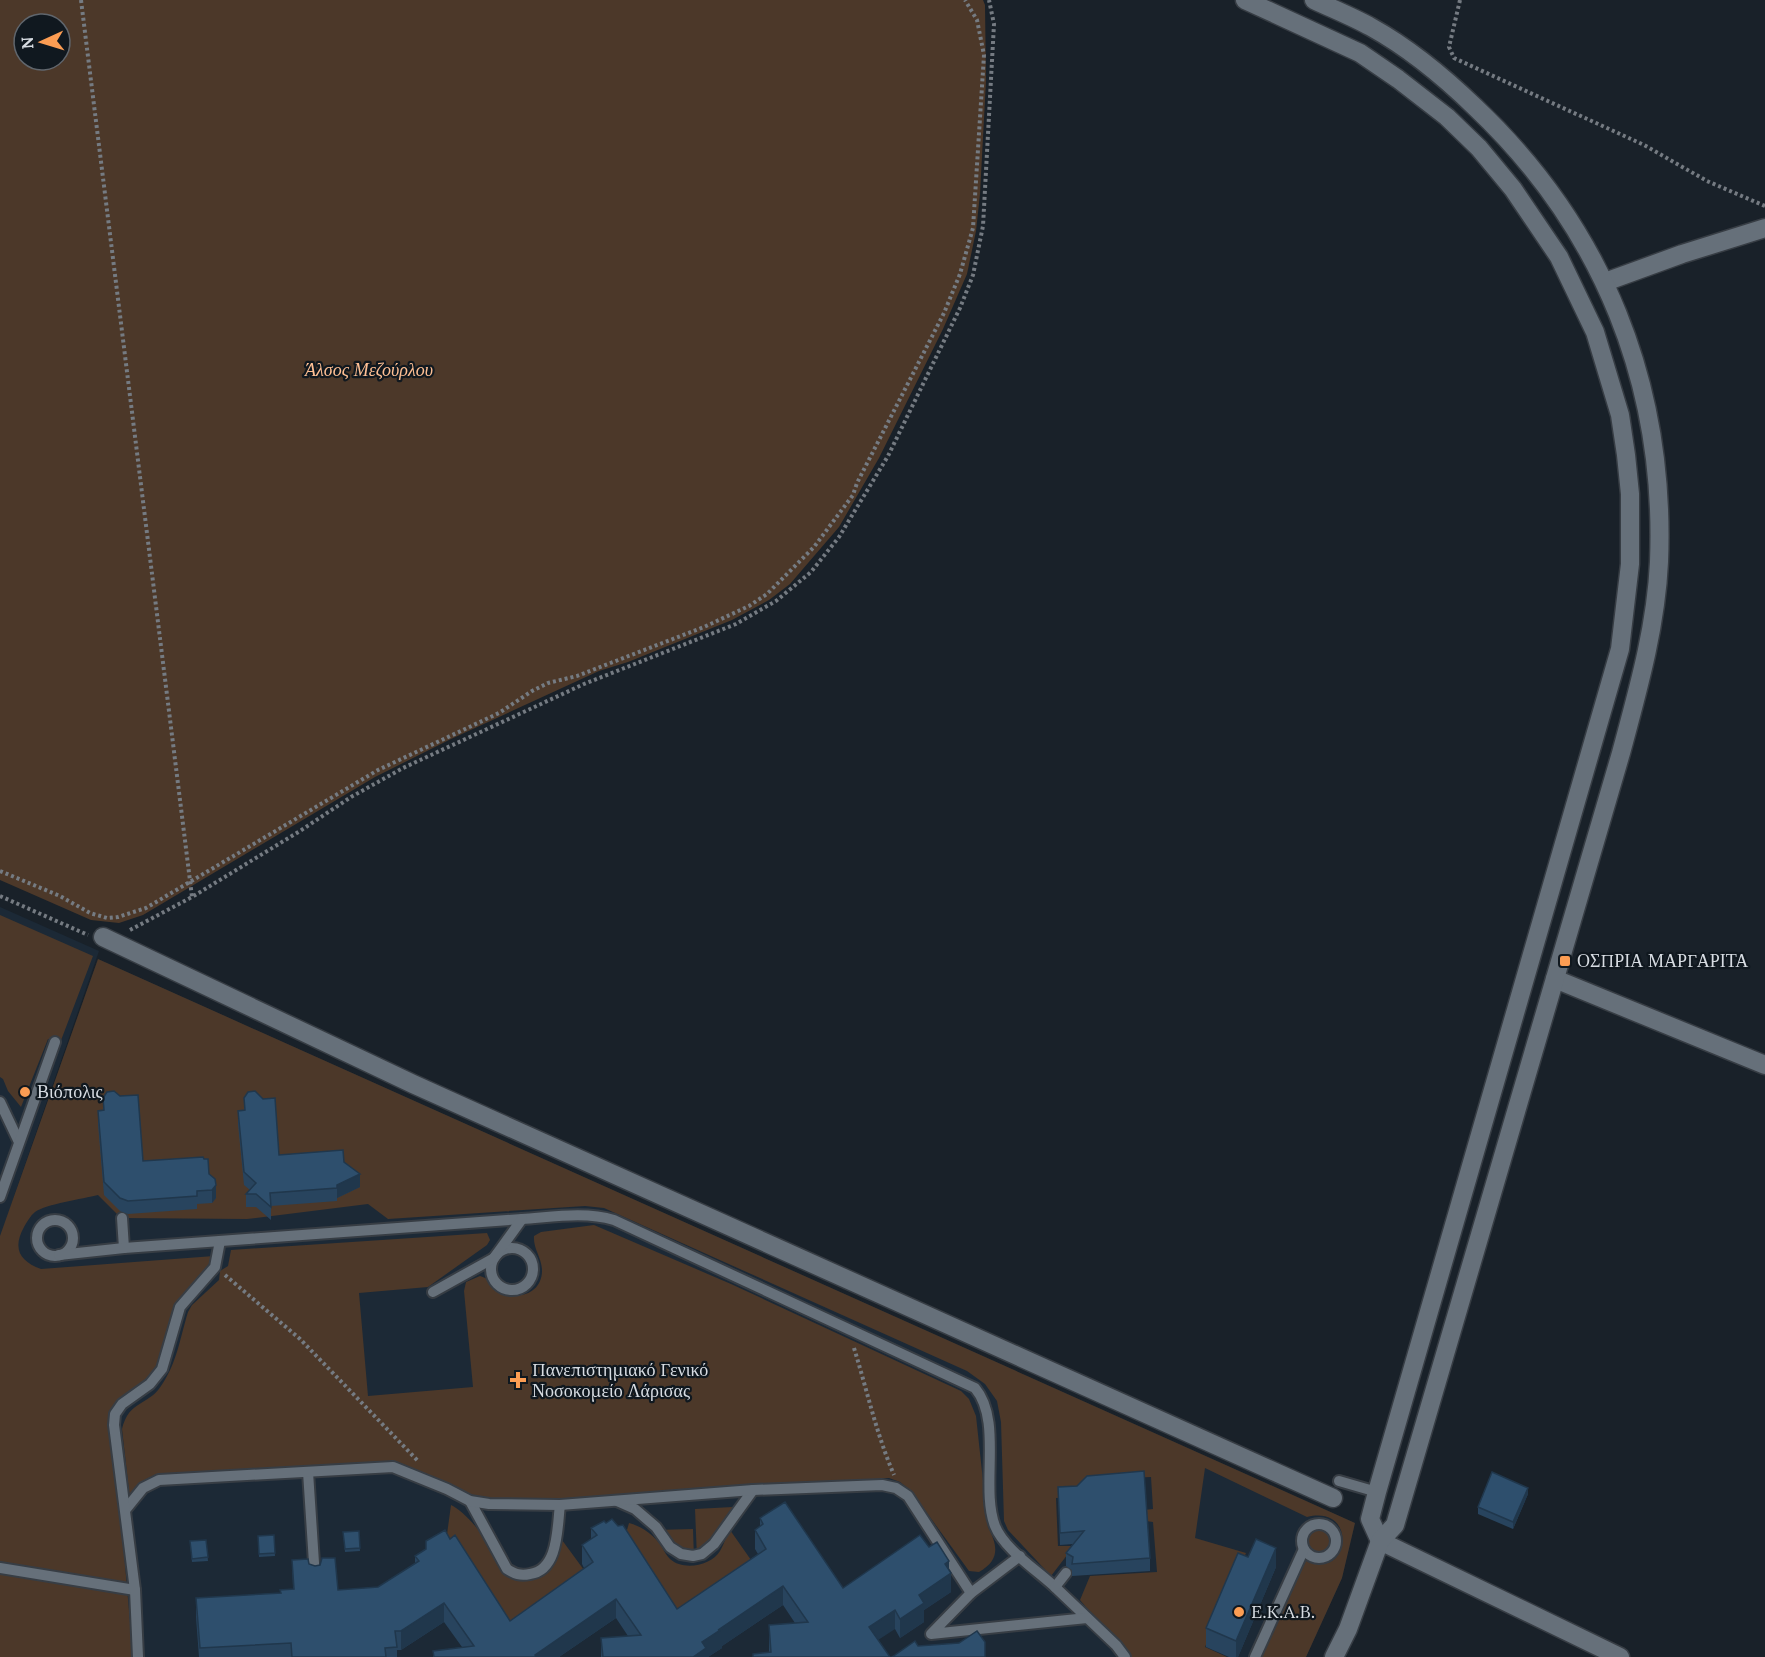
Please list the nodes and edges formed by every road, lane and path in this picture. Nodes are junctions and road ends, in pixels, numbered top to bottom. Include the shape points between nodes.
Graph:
1 (81, 0) edge
2 (965, 0) edge
3 (990, 0) edge
4 (1245, 0) edge
5 (1314, 0) edge
6 (1460, 0) edge
7 (1765, 206) edge
8 (1765, 228) edge
9 (1605, 282) junction
10 (0, 871) edge
11 (190, 883) junction
12 (0, 896) edge
13 (192, 897) junction
14 (103, 937) junction
15 (1556, 979) junction
16 (55, 1042) dead end
17 (1765, 1065) edge
18 (0, 1102) edge
19 (19, 1142) junction
20 (0, 1197) edge
21 (122, 1218) edge
22 (522, 1219) junction
23 (220, 1241) junction
24 (124, 1248) junction
25 (59, 1255) dead end
26 (494, 1258) junction
27 (216, 1267) junction
28 (432, 1292) dead end
29 (848, 1328) junction
30 (424, 1467) dead end
31 (309, 1472) junction
32 (753, 1490) junction
33 (1336, 1490) joint
34 (902, 1492) junction
35 (1377, 1492) junction
36 (614, 1499) junction
37 (470, 1502) junction
38 (560, 1505) junction
39 (126, 1509) junction
40 (1380, 1541) junction
41 (1304, 1549) dead end
42 (1020, 1556) junction
43 (0, 1568) edge
44 (1066, 1574) dead end
45 (315, 1578) edge
46 (1055, 1587) junction
47 (135, 1590) junction
48 (971, 1593) junction
49 (1088, 1618) junction
50 (138, 1657) edge
51 (1125, 1657) edge
52 (1255, 1657) edge
53 (1334, 1657) edge
54 (1620, 1657) edge

1 - 11 path
2 - 11 path via 977,20 984,56 974,219 968,250 944,313 853,495 814,547 767,594 749,606 577,676 548,682 499,713 378,770
3 - 13 path via 993,24 985,194 981,243 973,275 888,456 838,537 811,572 776,601 736,624 584,684 402,768
4 - 35 street via 1360,53 1398,79 1447,117 1513,189 1559,257 1594,332 1620,415 1630,494 1630,564 1620,649
5 - 9 street via 1371,27 1414,55 1500,130 1561,204
6 - 7 path via 1449,47 1454,58 1644,145 1707,181
8 - 9 street
9 - 15 street via 1636,364 1647,406 1658,491 1659,564 1648,652
10 - 11 path via 107,918 139,911
11 - 13 path
12 - 14 path via 82,933
13 - 14 path via 130,930
14 - 33 street via 424,1089
15 - 17 street
15 - 40 street via 1395,1524
16 - 19 lane
18 - 19 lane
19 - 20 lane
21 - 24 lane
22 - 23 lane
22 - 26 lane
22 - 29 lane via 586,1215 614,1220
23 - 24 lane
23 - 27 lane
24 - 25 lane
26 - 26 lane via 492,1274 500,1286 514,1291 531,1280 532,1260 522,1250 509,1248
26 - 28 lane
27 - 30 path via 300,1339
27 - 39 lane via 180,1307 162,1369 115,1414
29 - 34 path via 870,1409
29 - 42 lane via 967,1383 981,1395 987,1412 995,1526
31 - 37 lane via 393,1467
31 - 39 lane via 159,1480 143,1488
31 - 45 lane
32 - 34 lane via 882,1485
32 - 36 lane
32 - 36 lane via 714,1544 693,1556 670,1547 656,1527 635,1509
33 - 35 lane
34 - 48 lane
35 - 40 street via 1370,1519
36 - 38 lane
37 - 38 lane
37 - 38 lane via 507,1569 517,1575 545,1568 555,1550
39 - 47 lane
40 - 53 street
40 - 54 street
41 - 52 lane
42 - 46 lane
42 - 48 lane
43 - 47 lane
44 - 46 lane
46 - 49 lane
47 - 50 lane
48 - 49 lane via 931,1634
49 - 51 lane

